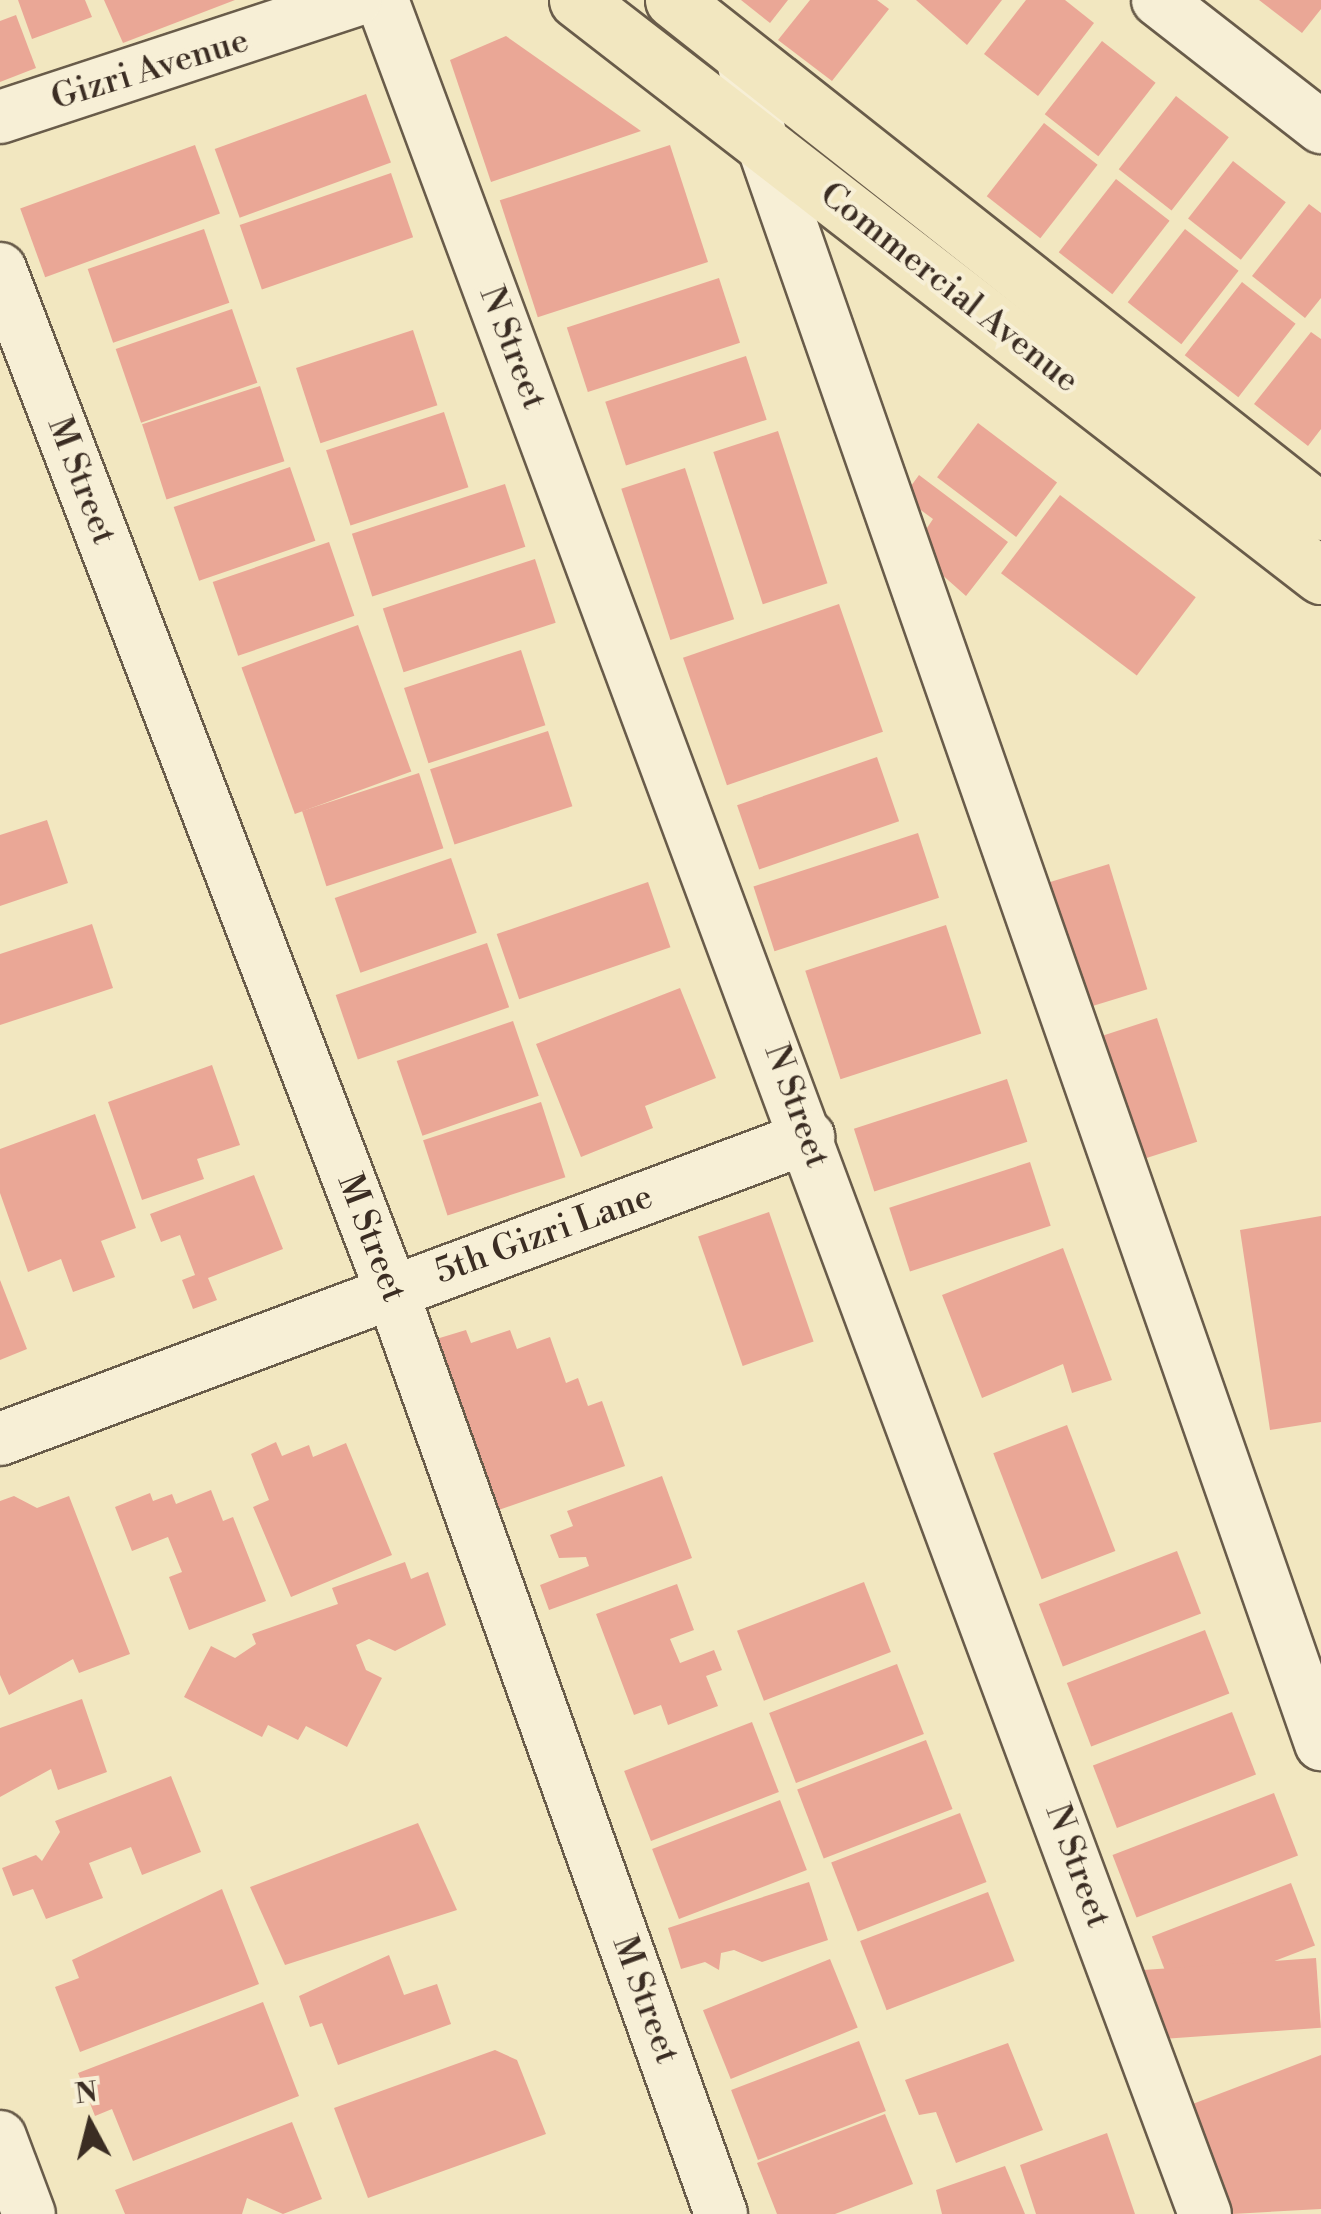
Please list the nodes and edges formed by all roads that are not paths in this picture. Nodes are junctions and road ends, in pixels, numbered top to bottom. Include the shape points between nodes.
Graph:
1 (355, 0) edge
2 (382, 0) edge
3 (577, 0) edge
4 (672, 0) edge
5 (1158, 0) edge
6 (742, 56) junction
7 (0, 117) edge
8 (1321, 128) edge
9 (762, 142) junction
10 (0, 270) edge
11 (1321, 512) edge
12 (1321, 576) edge
13 (808, 1138) junction
14 (392, 1292) junction
15 (0, 1440) edge
16 (1321, 1744) edge
17 (0, 2137) edge
18 (29, 2214) edge
19 (721, 2214) edge
20 (1206, 2214) edge

1 - 7 street, Gizri Avenue
2 - 13 street, N Street
3 - 9 main road, Commercial Avenue
4 - 6 main road, Commercial Avenue
5 - 8 street
6 - 9 street
6 - 11 main road, Commercial Avenue
9 - 12 main road, Commercial Avenue
9 - 16 street
10 - 14 street, M Street
13 - 14 street, 5th Gizri Lane
13 - 20 street, N Street
14 - 15 street, 5th Gizri Lane
14 - 19 street, M Street
17 - 18 street

